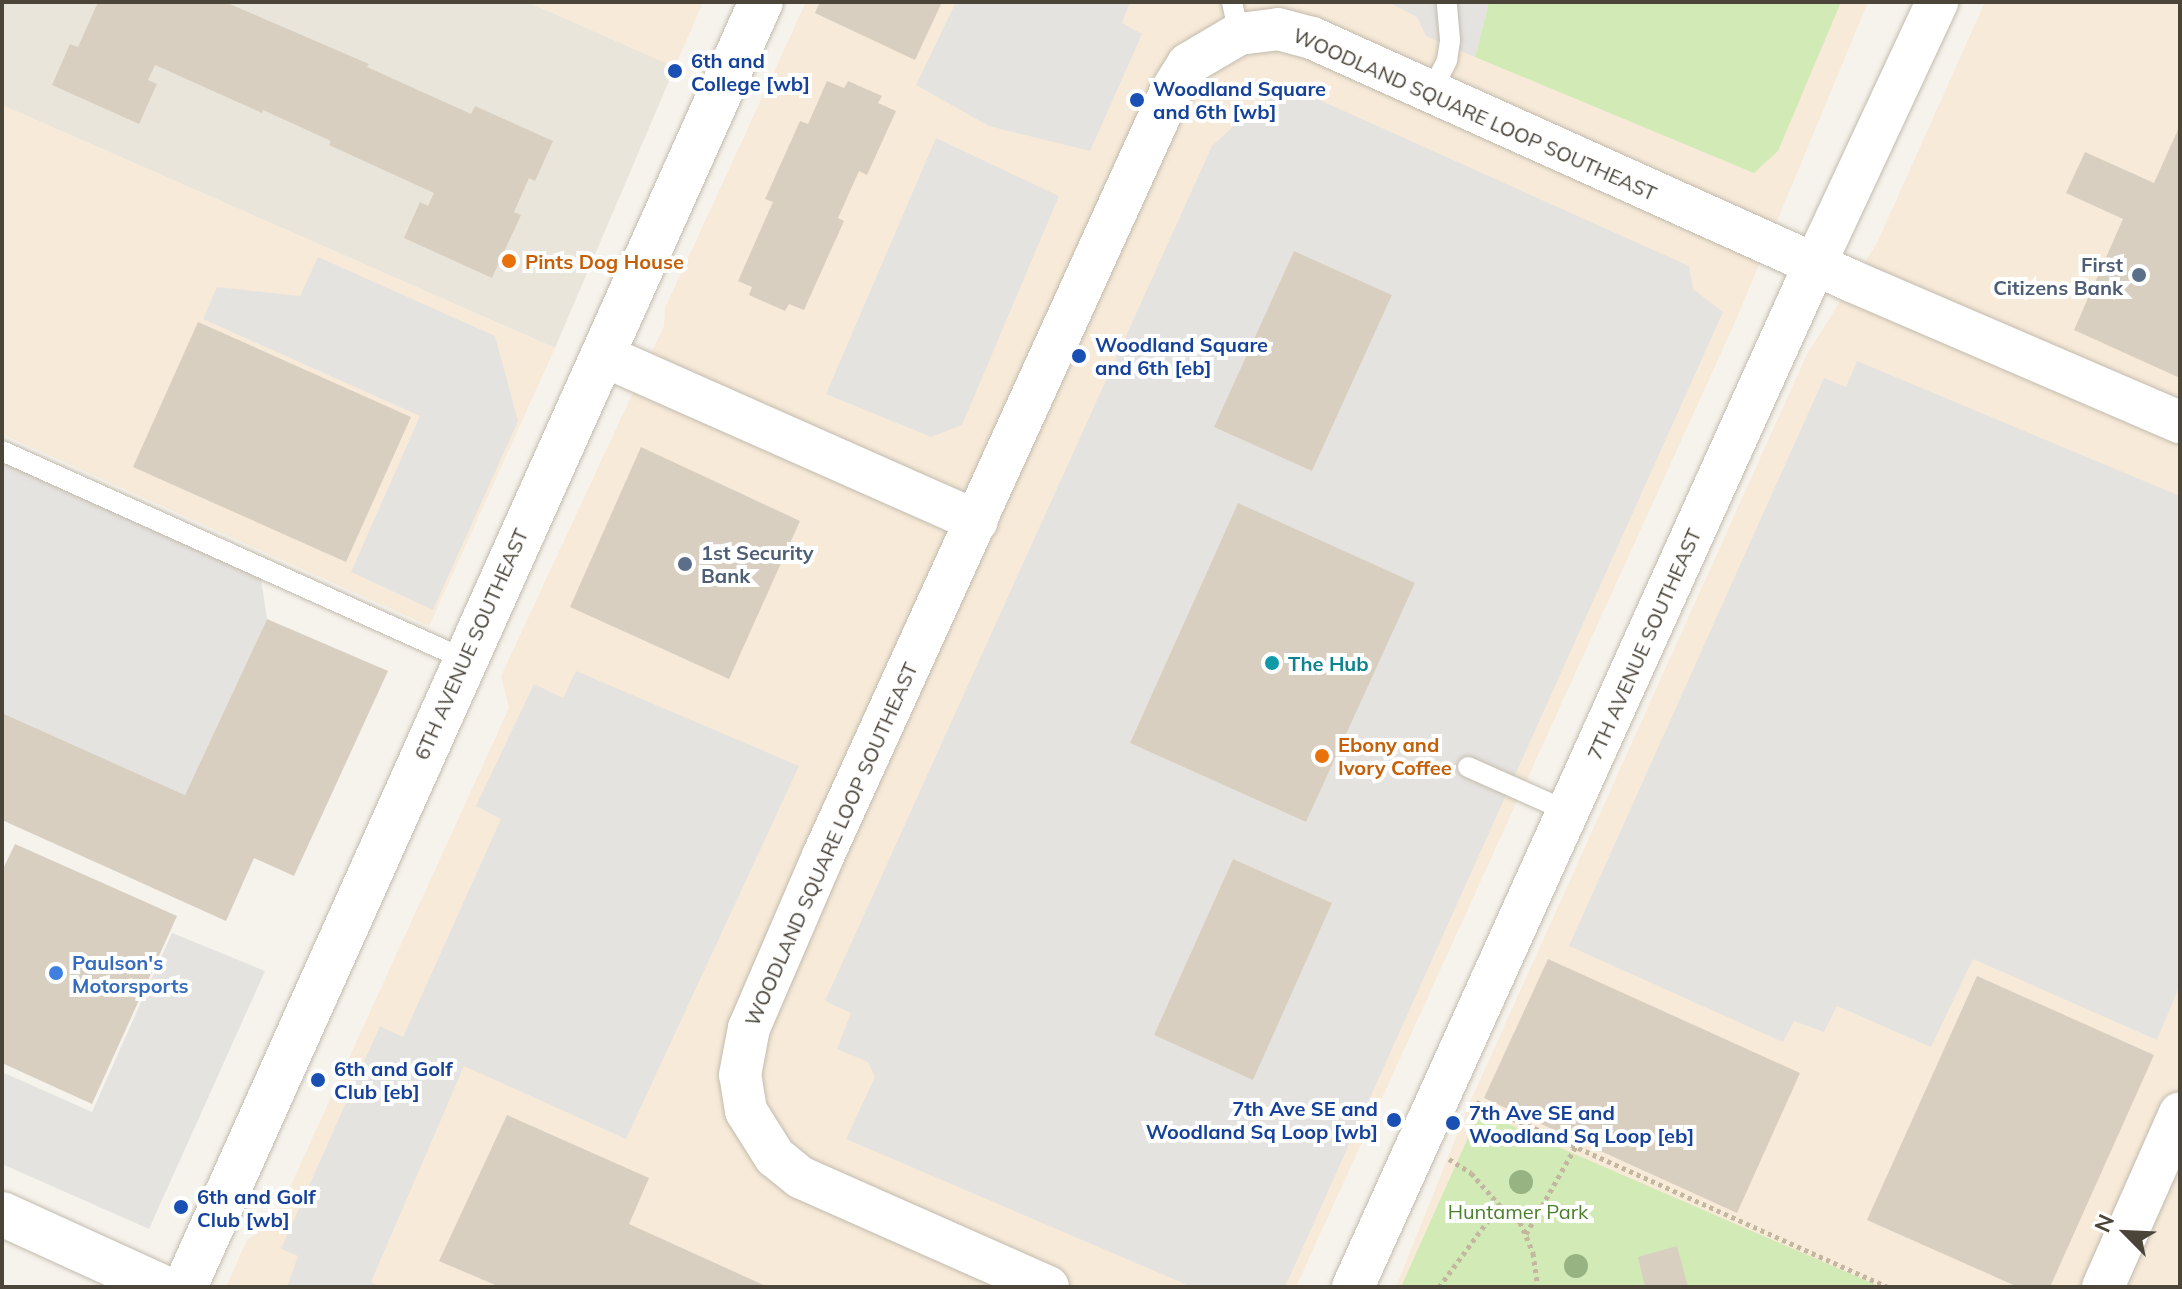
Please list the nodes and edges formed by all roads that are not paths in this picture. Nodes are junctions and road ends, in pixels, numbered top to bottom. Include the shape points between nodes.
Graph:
1 (761, 2) edge
2 (1447, 2) edge
3 (1937, 2) edge
4 (1255, 17) edge
5 (1432, 90) junction
6 (1815, 264) junction
7 (602, 355) junction
8 (2180, 422) edge
9 (2, 451) edge
10 (977, 521) junction
11 (464, 659) junction
12 (1468, 767) dead end
13 (1569, 812) junction
14 (2180, 1113) edge
15 (2, 1214) edge
16 (162, 1287) edge
17 (185, 1287) edge
18 (1048, 1287) edge
19 (1353, 1287) edge
20 (2103, 1287) edge

1 - 7 street, 6TH AVENUE SOUTHEAST
2 - 5 lane via 1447,60
3 - 6 street, 7TH AVENUE SOUTHEAST
4 - 5 street, WOODLAND SQUARE LOOP SOUTHEAST
4 - 10 street, WOODLAND SQUARE LOOP SOUTHEAST via 1188,64 1170,93
5 - 6 street, WOODLAND SQUARE LOOP SOUTHEAST
6 - 8 street, WOODLAND SQUARE LOOP SOUTHEAST
6 - 13 street, 7TH AVENUE SOUTHEAST
7 - 10 street
7 - 11 street, 6TH AVENUE SOUTHEAST
9 - 11 lane
10 - 18 street, WOODLAND SQUARE LOOP SOUTHEAST via 749,1028 740,1075 746,1111 775,1157 800,1177
11 - 17 street, 6TH AVENUE SOUTHEAST
12 - 13 lane
13 - 19 street, 7TH AVENUE SOUTHEAST
14 - 20 street
15 - 16 street

